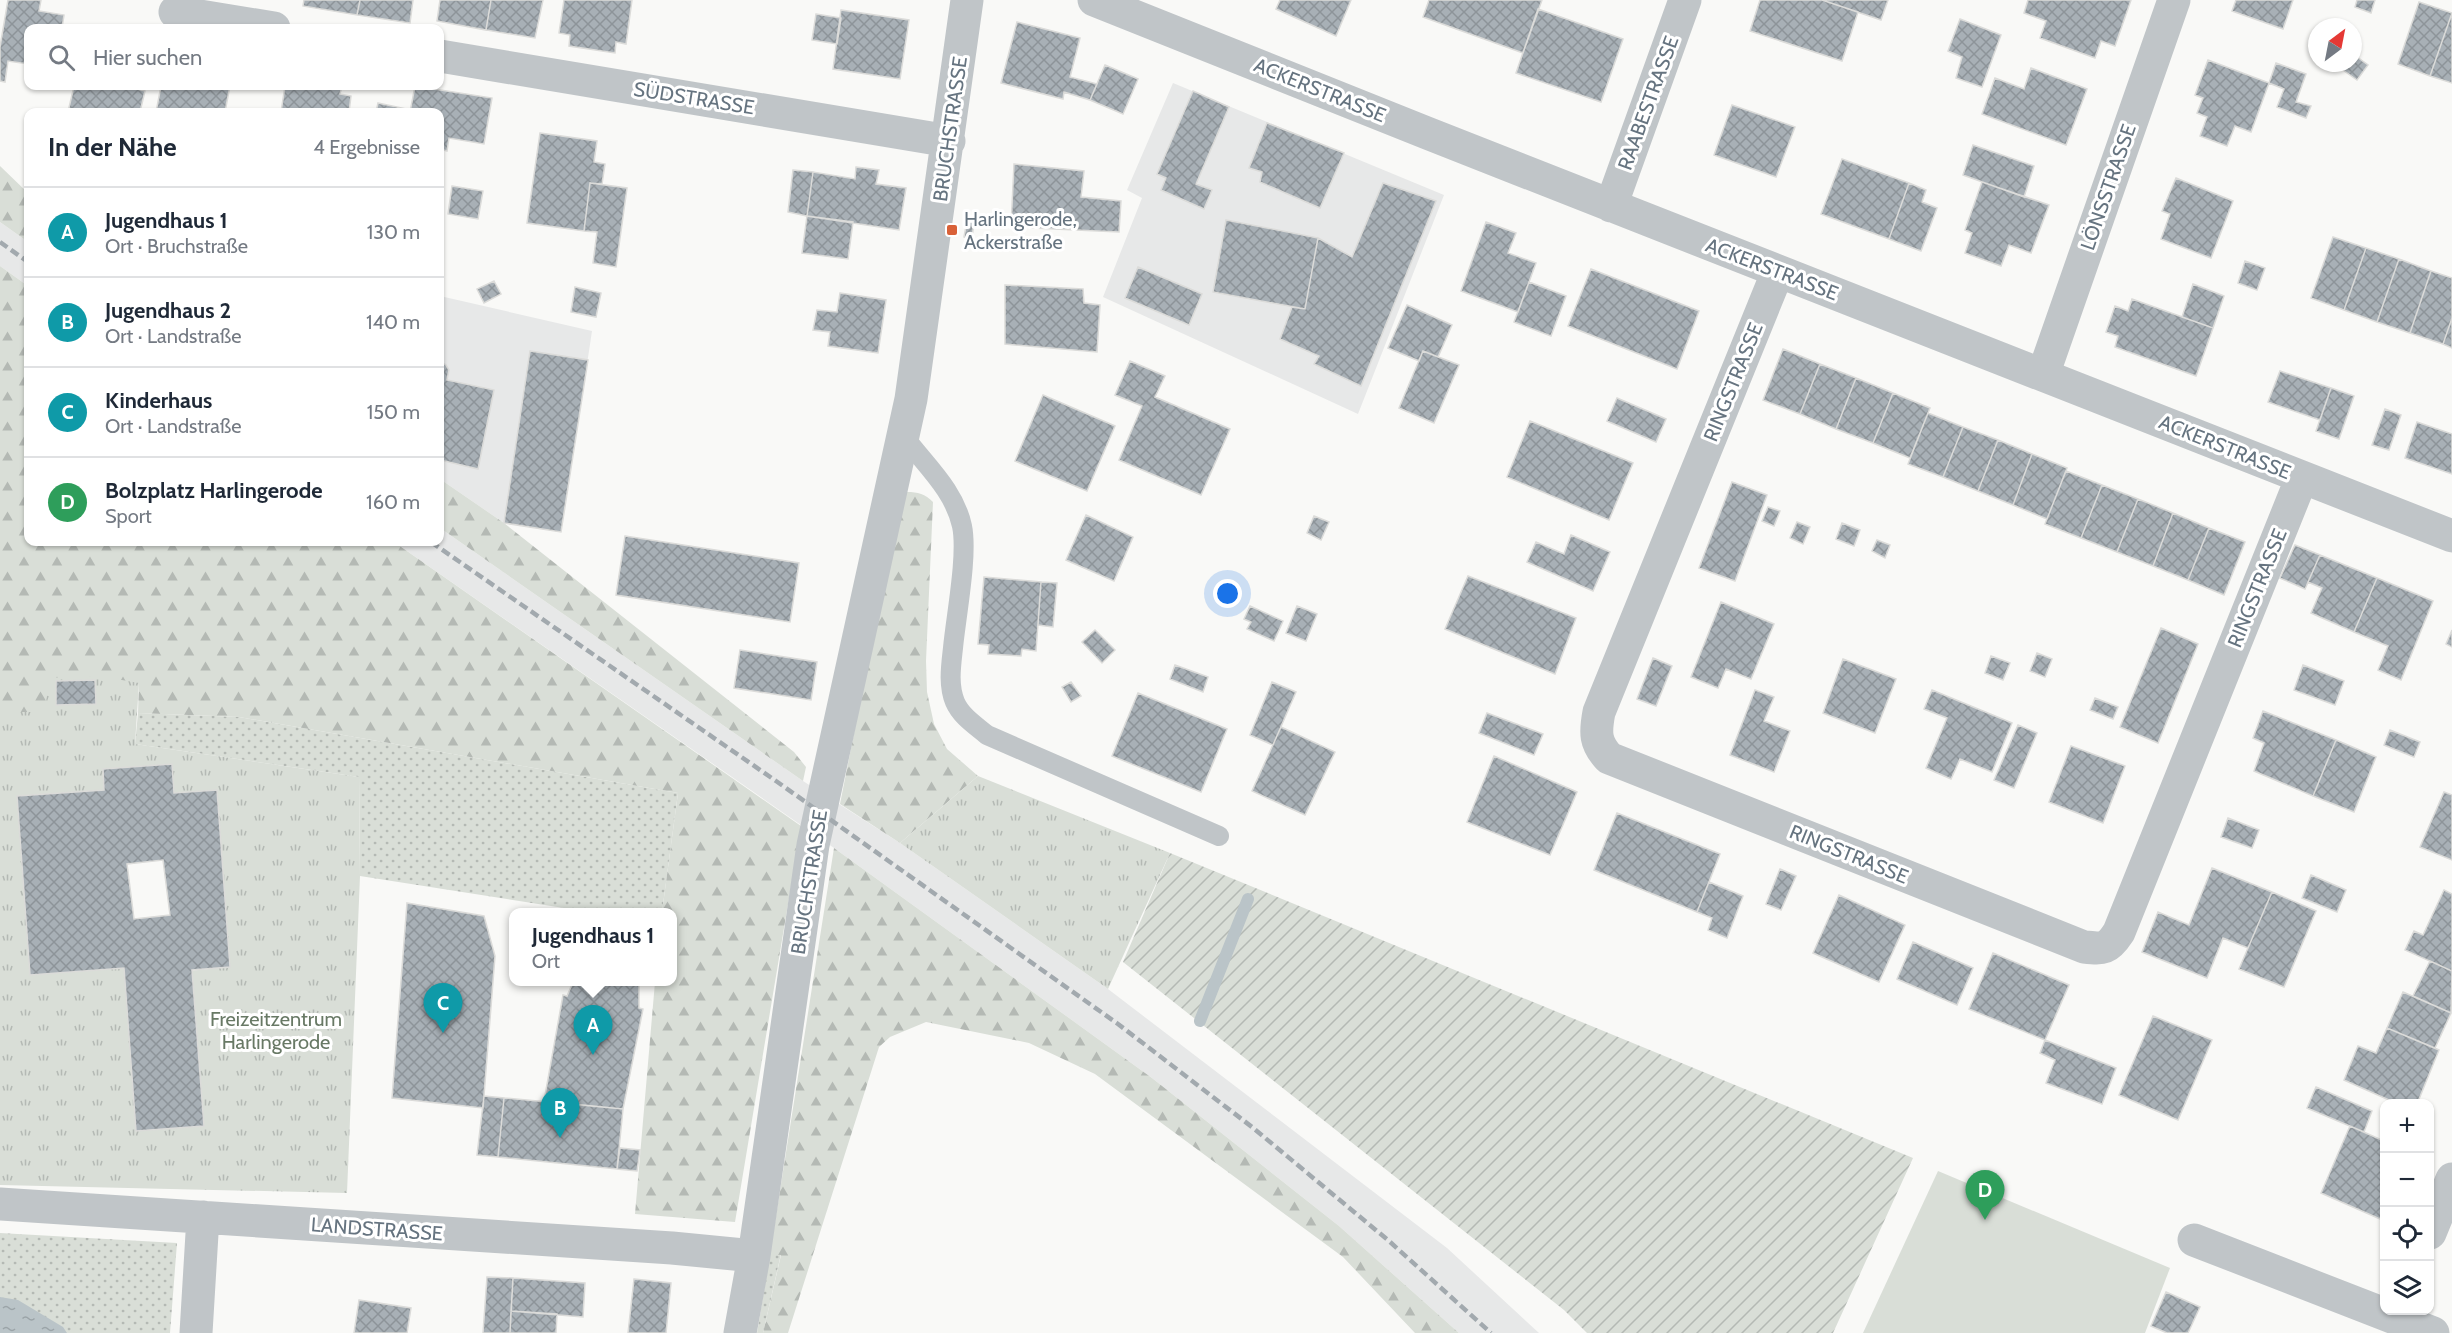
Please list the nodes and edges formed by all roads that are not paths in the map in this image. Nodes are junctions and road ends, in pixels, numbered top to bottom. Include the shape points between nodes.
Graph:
1 (967, 0) edge
2 (1094, 0) edge
3 (1685, 0) edge
4 (2174, 0) edge
5 (175, 12) dead end
6 (249, 24) edge
7 (444, 57) edge
8 (949, 141) junction
9 (1611, 206) junction
10 (1779, 271) junction
11 (2043, 375) junction
12 (903, 435) junction
13 (2302, 477) junction
14 (2452, 536) edge
15 (1219, 836) dead end
16 (2452, 1179) edge
17 (0, 1204) edge
18 (203, 1217) junction
19 (2434, 1223) edge
20 (2193, 1240) dead end
21 (754, 1256) junction
22 (2392, 1320) edge
23 (196, 1333) edge
24 (740, 1333) edge
25 (2433, 1333) edge

1 - 8 street, BRUCHSTRASSE
2 - 9 street, ACKERSTRASSE
3 - 9 street, RAABESTRASSE
4 - 11 street, LÖNSSTRASSE
5 - 6 street
7 - 8 street, SÜDSTRASSE
8 - 12 street, BRUCHSTRASSE
9 - 10 street, ACKERSTRASSE
10 - 11 street, ACKERSTRASSE
10 - 13 street, RINGSTRASSE via 1599,712 1595,735 1598,744 1609,758 2084,947 2100,949 2110,945 2119,932
11 - 13 street, ACKERSTRASSE
12 - 15 lane via 954,502 962,527 963,560 950,679 955,703 966,717 987,735
12 - 21 street, BRUCHSTRASSE via 813,845
13 - 14 street, ACKERSTRASSE
16 - 19 street
17 - 18 street, LANDSTRASSE
18 - 21 street, LANDSTRASSE
18 - 23 street
20 - 22 street
21 - 24 street, BRUCHSTRASSE
22 - 25 street

